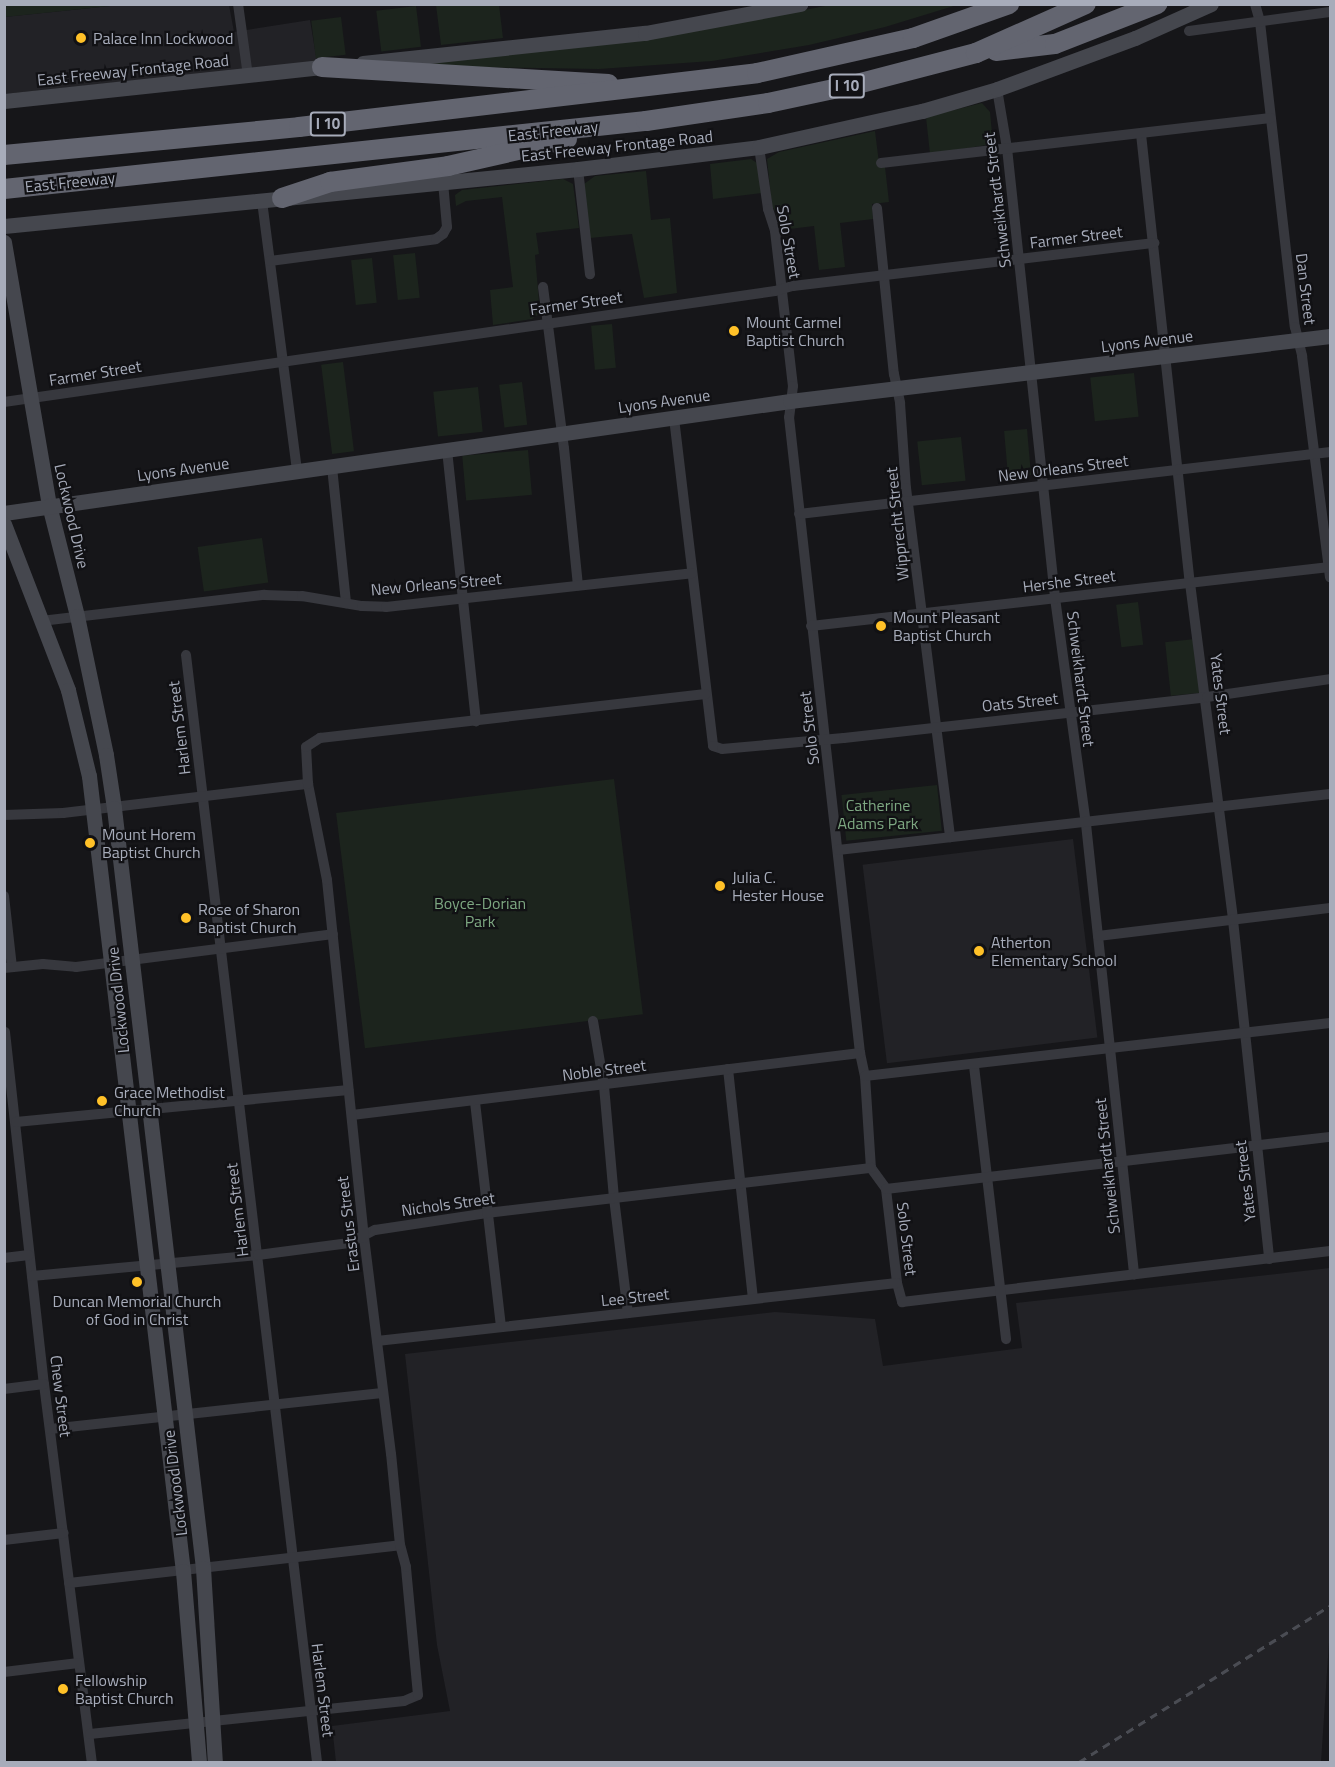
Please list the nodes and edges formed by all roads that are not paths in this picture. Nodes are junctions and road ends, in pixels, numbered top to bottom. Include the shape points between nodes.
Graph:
1 (238, 4) edge
2 (800, 4) edge
3 (971, 4) edge
4 (1009, 4) edge
5 (1086, 4) edge
6 (1157, 4) edge
7 (1211, 4) edge
8 (1255, 4) edge
9 (1330, 12) edge
10 (1260, 21) junction
11 (1189, 31) dead end
12 (913, 38) junction
13 (976, 53) junction
14 (322, 68) junction
15 (248, 76) junction
16 (650, 88) junction
17 (997, 89) junction
18 (4, 101) edge
19 (1270, 118) junction
20 (646, 121) junction
21 (1141, 134) junction
22 (759, 147) junction
23 (1007, 148) junction
24 (4, 154) edge
25 (881, 163) dead end
26 (578, 169) junction
27 (443, 182) junction
28 (4, 189) edge
29 (282, 198) junction
30 (262, 201) junction
31 (877, 208) dead end
32 (4, 226) edge
33 (4, 242) edge
34 (1154, 243) junction
35 (1020, 259) junction
36 (270, 261) junction
37 (590, 274) dead end
38 (884, 275) junction
39 (543, 287) dead end
40 (782, 288) junction
41 (548, 322) junction
42 (1330, 336) edge
43 (1299, 341) junction
44 (1166, 356) junction
45 (281, 361) junction
46 (1031, 372) junction
47 (898, 387) junction
48 (30, 399) junction
49 (790, 401) junction
50 (4, 402) edge
51 (674, 418) junction
52 (562, 434) junction
53 (447, 450) junction
54 (1330, 452) edge
55 (1313, 454) junction
56 (332, 467) junction
57 (1178, 470) junction
58 (297, 472) junction
59 (1045, 485) junction
60 (908, 501) junction
61 (49, 505) junction
62 (4, 513) edge
63 (799, 514) junction
64 (4, 524) edge
65 (1330, 571) edge
66 (692, 573) junction
67 (1190, 583) junction
68 (578, 585) junction
69 (464, 598) junction
70 (1055, 598) junction
71 (346, 603) junction
72 (922, 614) junction
73 (77, 616) junction
74 (40, 621) junction
75 (812, 626) junction
76 (186, 655) dead end
77 (1330, 679) edge
78 (706, 694) junction
79 (1207, 697) junction
80 (1069, 712) junction
81 (476, 721) junction
82 (937, 727) junction
83 (825, 740) junction
84 (308, 783) junction
85 (1330, 794) edge
86 (202, 796) junction
87 (114, 808) junction
88 (1219, 808) junction
89 (94, 810) junction
90 (4, 815) edge
91 (1086, 824) junction
92 (950, 837) junction
93 (838, 850) junction
94 (4, 896) edge
95 (1330, 908) edge
96 (1233, 920) junction
97 (333, 934) junction
98 (1098, 936) junction
99 (221, 947) junction
100 (131, 958) junction
101 (112, 962) junction
102 (8, 968) edge
103 (593, 1021) dead end
104 (1330, 1023) edge
105 (5, 1032) edge
106 (1244, 1034) junction
107 (1110, 1049) junction
108 (860, 1053) junction
109 (974, 1066) junction
110 (728, 1069) junction
111 (865, 1076) junction
112 (603, 1086) junction
113 (348, 1090) junction
114 (240, 1100) junction
115 (475, 1102) junction
116 (8, 1103) edge
117 (148, 1109) junction
118 (129, 1111) junction
119 (352, 1115) junction
120 (16, 1122) junction
121 (1330, 1137) edge
122 (1256, 1146) junction
123 (1122, 1162) junction
124 (871, 1168) junction
125 (988, 1178) junction
126 (740, 1184) junction
127 (886, 1189) junction
128 (614, 1198) junction
129 (487, 1213) junction
130 (364, 1238) junction
131 (1330, 1251) edge
132 (29, 1255) junction
133 (258, 1255) junction
134 (4, 1258) edge
135 (1269, 1259) junction
136 (166, 1263) junction
137 (147, 1265) junction
138 (1134, 1274) junction
139 (32, 1276) junction
140 (897, 1283) junction
141 (1001, 1290) junction
142 (753, 1298) junction
143 (628, 1312) junction
144 (501, 1327) junction
145 (1006, 1339) dead end
146 (377, 1341) junction
147 (44, 1384) junction
148 (4, 1389) edge
149 (382, 1393) junction
150 (275, 1404) junction
151 (185, 1415) junction
152 (165, 1416) junction
153 (50, 1429) junction
154 (64, 1533) junction
155 (4, 1540) edge
156 (400, 1545) junction
157 (291, 1557) junction
158 (203, 1568) junction
159 (183, 1570) junction
160 (69, 1582) junction
161 (78, 1663) junction
162 (4, 1672) edge
163 (311, 1710) junction
164 (213, 1722) junction
165 (195, 1723) junction
166 (90, 1734) junction
167 (92, 1762) edge
168 (199, 1762) edge
169 (215, 1762) edge
170 (317, 1762) edge

1 - 15 street
2 - 14 main road, East Freeway Frontage Road via 645,33
3 - 12 highway via 945,14
4 - 12 highway, East Freeway / I 10
5 - 13 highway, East Freeway / I 10
6 - 13 highway via 1055,44
7 - 17 main road, East Freeway Frontage Road via 1124,43
8 - 10 street, Dan Street
9 - 10 street
10 - 11 street
10 - 19 street, Dan Street
12 - 16 highway, East Freeway / I 10 via 800,66
13 - 20 highway, East Freeway / I 10 via 768,103
14 - 15 main road, East Freeway Frontage Road
14 - 16 highway
15 - 18 main road, East Freeway Frontage Road
16 - 24 highway, East Freeway / I 10 via 299,127
17 - 22 main road, East Freeway Frontage Road via 922,111
17 - 23 street, Schweikhardt Street
19 - 21 street
19 - 43 street, Dan Street
20 - 28 highway, East Freeway / I 10
20 - 29 highway via 448,166 330,182
21 - 23 street
21 - 34 street, Yates Street
22 - 26 main road, East Freeway Frontage Road
22 - 40 street, Solo Street
23 - 25 street
23 - 35 street, Schweikhardt Street
26 - 27 main road, East Freeway Frontage Road
26 - 37 street
27 - 29 main road, East Freeway Frontage Road
27 - 36 street via 447,227 436,239
29 - 30 main road, East Freeway Frontage Road
30 - 32 main road, East Freeway Frontage Road
30 - 36 street
31 - 38 street, Wipprecht Street
33 - 48 main road, Lockwood Drive
34 - 35 street, Farmer Street
34 - 44 street, Yates Street
35 - 38 street, Farmer Street
35 - 46 street, Schweikhardt Street
36 - 45 street
38 - 40 street, Farmer Street
38 - 47 street, Wipprecht Street
39 - 41 street
40 - 41 street, Farmer Street
40 - 49 street, Solo Street via 793,386
41 - 45 street, Farmer Street
41 - 52 street
42 - 43 main road, Lyons Avenue
43 - 44 main road, Lyons Avenue
43 - 55 street, Dan Street
44 - 46 main road, Lyons Avenue
44 - 57 street, Yates Street
45 - 48 street, Farmer Street
45 - 58 street
46 - 47 main road, Lyons Avenue
46 - 59 street, Schweikhardt Street
47 - 49 main road, Lyons Avenue
47 - 60 street, Wipprecht Street
48 - 50 street, Farmer Street
48 - 61 main road, Lockwood Drive
49 - 51 main road, Lyons Avenue
49 - 63 street, Solo Street
51 - 52 main road, Lyons Avenue
51 - 66 street
52 - 53 main road, Lyons Avenue
52 - 68 street
53 - 56 main road, Lyons Avenue
53 - 69 street
54 - 55 street, New Orleans Street
55 - 57 street, New Orleans Street
55 - 65 street, Dan Street
56 - 58 main road, Lyons Avenue
56 - 71 street
57 - 59 street, New Orleans Street
57 - 67 street, Yates Street
58 - 61 main road, Lyons Avenue
59 - 60 street, New Orleans Street
59 - 70 street, Schweikhardt Street
60 - 63 street, New Orleans Street
60 - 72 street, Wipprecht Street
61 - 62 main road, Lyons Avenue
61 - 73 main road, Lockwood Drive
63 - 75 street, Solo Street
64 - 74 main road, Lockwood Drive
65 - 67 street, Hershe Street
66 - 68 street, New Orleans Street
66 - 78 street
67 - 70 street, Hershe Street
67 - 79 street, Yates Street
68 - 69 street, New Orleans Street
69 - 71 street, New Orleans Street via 386,607
69 - 81 street
70 - 72 street, Hershe Street
70 - 80 street, Schweikhardt Street
71 - 73 street, New Orleans Street via 264,595
72 - 75 street, Hershe Street
72 - 82 street, Wipprecht Street
73 - 74 street, New Orleans Street
73 - 87 main road, Lockwood Drive
74 - 89 main road, Lockwood Drive via 76,715
75 - 83 street, Solo Street
76 - 86 street, Harlem Street
77 - 79 street, Oats Street
78 - 81 street
78 - 83 street, Oats Street via 713,746 722,749
79 - 80 street, Oats Street
79 - 88 street, Yates Street
80 - 82 street, Oats Street
80 - 91 street, Schweikhardt Street
81 - 84 street, Erastus Street via 309,742 305,751
82 - 83 street, Oats Street
82 - 92 street, Wipprecht Street
83 - 93 street, Solo Street
84 - 86 street
84 - 97 street, Erastus Street via 323,850
85 - 88 street
86 - 87 street
86 - 99 street, Harlem Street
87 - 89 street
87 - 100 main road, Lockwood Drive
88 - 91 street
88 - 96 street, Yates Street
89 - 90 street
89 - 101 main road, Lockwood Drive
91 - 92 street
91 - 98 street, Schweikhardt Street
92 - 93 street
93 - 108 street, Solo Street
94 - 102 street
95 - 96 street
96 - 98 street
96 - 106 street, Yates Street
97 - 99 street
97 - 113 street, Erastus Street
98 - 107 street, Schweikhardt Street
99 - 100 street
99 - 114 street, Harlem Street
100 - 101 street
100 - 117 main road, Lockwood Drive
101 - 102 street
101 - 118 main road, Lockwood Drive
103 - 112 street
104 - 106 street
105 - 116 street, Chew Street
106 - 107 street
106 - 122 street, Yates Street
107 - 109 street
107 - 123 street, Schweikhardt Street
108 - 110 street, Noble Street
108 - 111 street, Solo Street
109 - 111 street
109 - 125 street
110 - 112 street, Noble Street
110 - 126 street
111 - 124 street, Solo Street
112 - 115 street, Noble Street
112 - 128 street
113 - 114 street
113 - 119 street, Erastus Street
114 - 117 street
114 - 133 street, Harlem Street
115 - 119 street, Noble Street
115 - 129 street
116 - 120 street, Chew Street
117 - 118 street
117 - 136 main road, Lockwood Drive
118 - 120 street
118 - 137 main road, Lockwood Drive
119 - 130 street, Erastus Street
120 - 132 street, Chew Street
121 - 122 street
122 - 123 street
122 - 135 street, Yates Street
123 - 125 street
123 - 138 street, Schweikhardt Street
124 - 126 street, Nichols Street
124 - 127 street, Solo Street
125 - 127 street
125 - 141 street
126 - 128 street, Nichols Street
126 - 142 street
127 - 140 street, Solo Street
128 - 129 street, Nichols Street
128 - 143 street
129 - 130 street, Nichols Street via 375,1230
129 - 144 street
130 - 133 street, Nichols Street
130 - 146 street, Erastus Street
131 - 135 street
132 - 134 street
132 - 139 street, Chew Street
133 - 136 street, Nichols Street
133 - 150 street, Harlem Street
135 - 138 street
136 - 137 street, Nichols Street
136 - 151 main road, Lockwood Drive
137 - 139 street, Nichols Street
137 - 152 main road, Lockwood Drive
138 - 141 street
139 - 147 street, Chew Street
140 - 141 street, Solo Street via 902,1302
140 - 142 street, Lee Street
141 - 145 street
142 - 143 street, Lee Street
143 - 144 street, Lee Street
144 - 146 street, Lee Street
146 - 149 street, Erastus Street
147 - 148 street
147 - 153 street, Chew Street
149 - 150 street
149 - 156 street, Erastus Street
150 - 151 street
150 - 157 street, Harlem Street
151 - 152 street
151 - 158 main road, Lockwood Drive
152 - 153 street
152 - 159 main road, Lockwood Drive
153 - 154 street, Chew Street
154 - 155 street
154 - 160 street, Chew Street
156 - 157 street
156 - 163 street, Erastus Street via 406,1567 418,1695 404,1701
157 - 158 street
157 - 163 street, Harlem Street
158 - 159 street
158 - 164 main road, Lockwood Drive
159 - 160 street
159 - 165 main road, Lockwood Drive
160 - 161 street, Chew Street
161 - 162 street
161 - 166 street, Chew Street
163 - 164 street
163 - 170 street, Harlem Street
164 - 165 street
164 - 169 main road, Lockwood Drive
165 - 166 street
165 - 168 main road, Lockwood Drive
166 - 167 street, Chew Street

